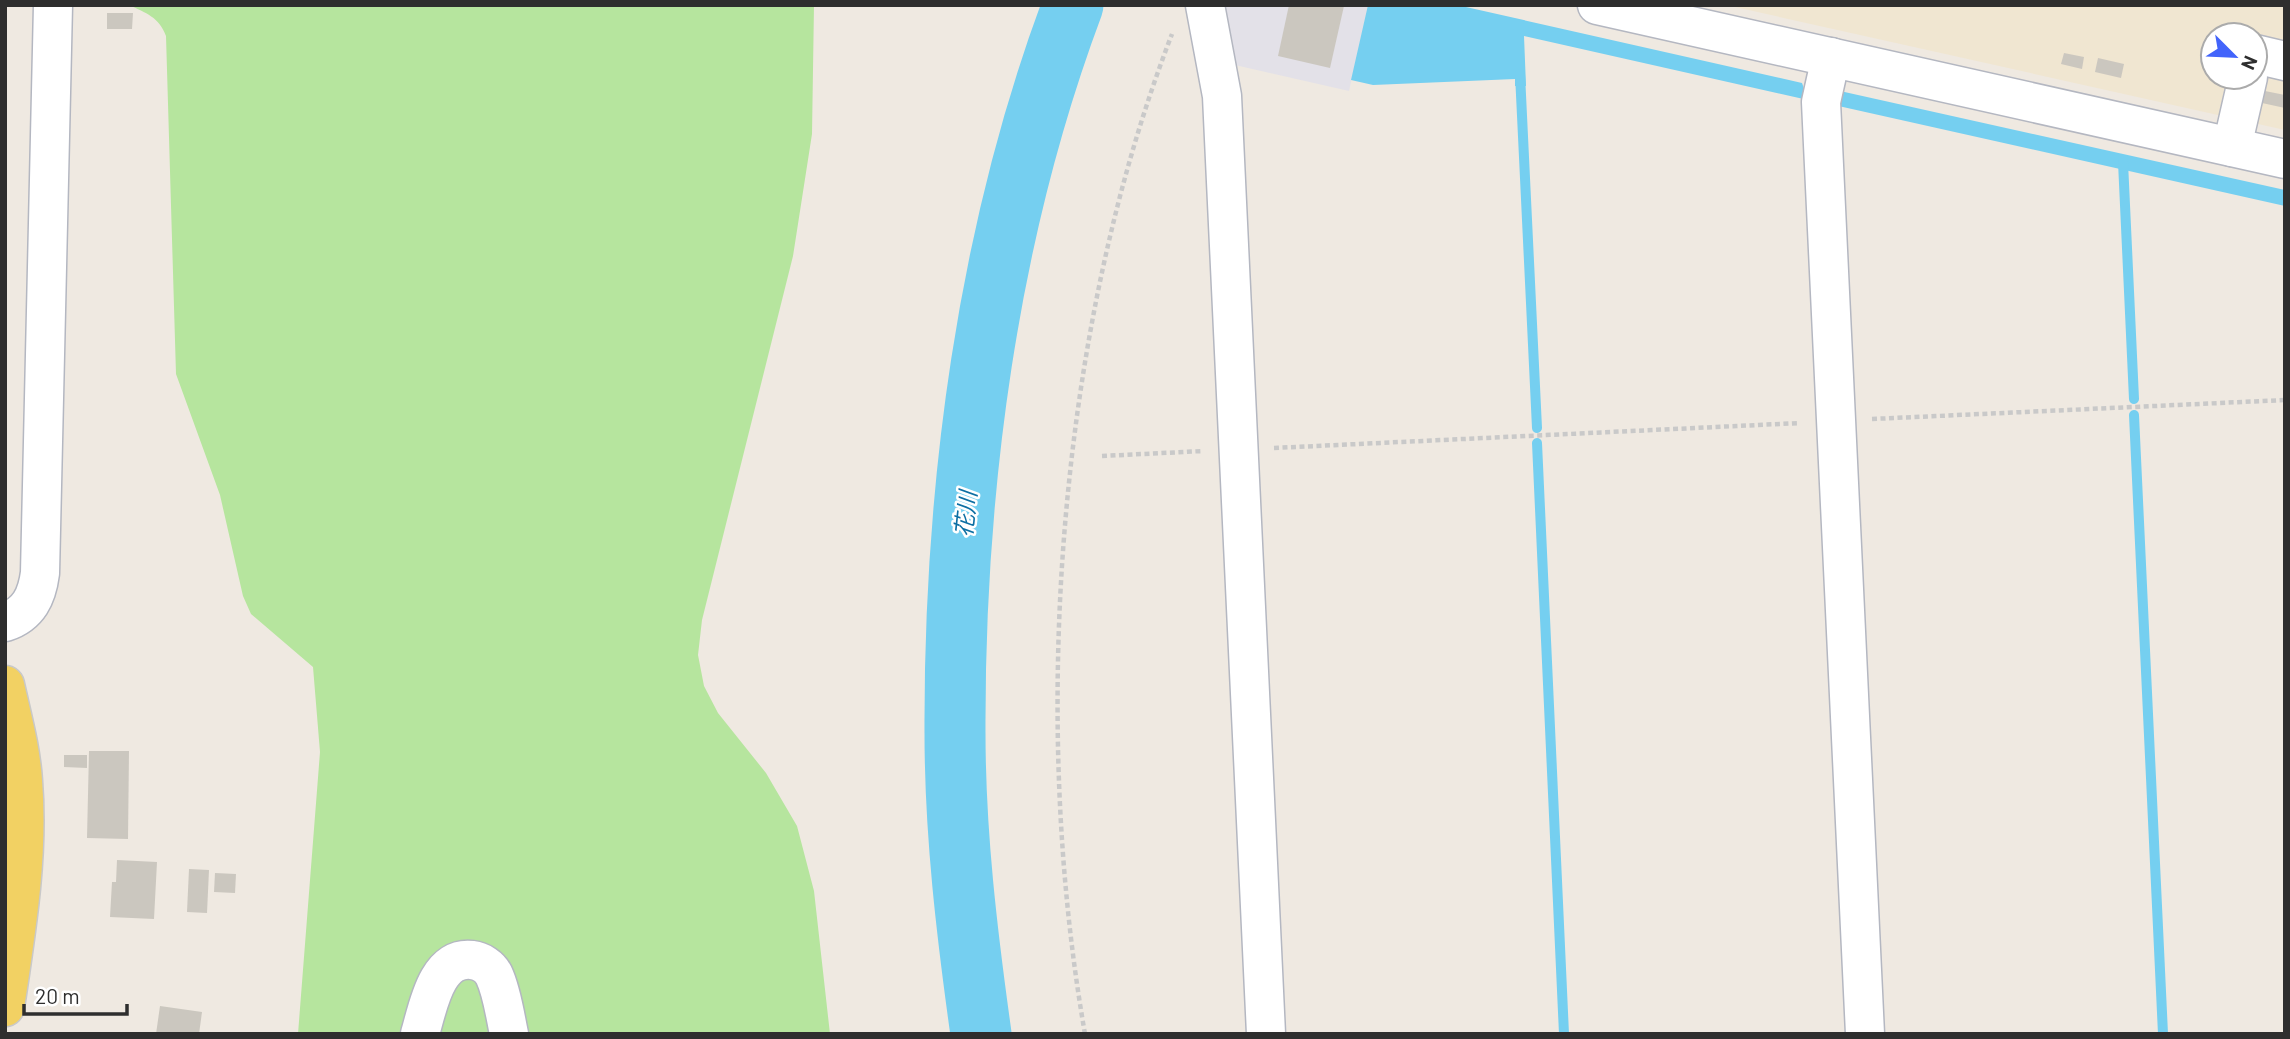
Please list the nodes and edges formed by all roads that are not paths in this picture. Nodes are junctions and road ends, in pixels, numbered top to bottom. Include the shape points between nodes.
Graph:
1 (53, 5) edge
2 (1597, 5) edge
3 (1190, 16) edge
4 (1831, 57) junction
5 (2245, 91) edge
6 (2232, 147) junction
7 (2285, 159) edge
8 (5, 622) edge
9 (5, 685) edge
10 (5, 1007) edge
11 (420, 1034) edge
12 (509, 1034) edge
13 (1266, 1034) edge
14 (1865, 1034) edge

1 - 8 street via 40,573 37,593 26,610
2 - 4 street
3 - 13 street via 1222,96
4 - 6 street
4 - 14 street via 1821,102
5 - 6 street
6 - 7 street
9 - 10 main road via 25,807 19,906
11 - 12 street via 446,967 462,959 480,961 493,972

